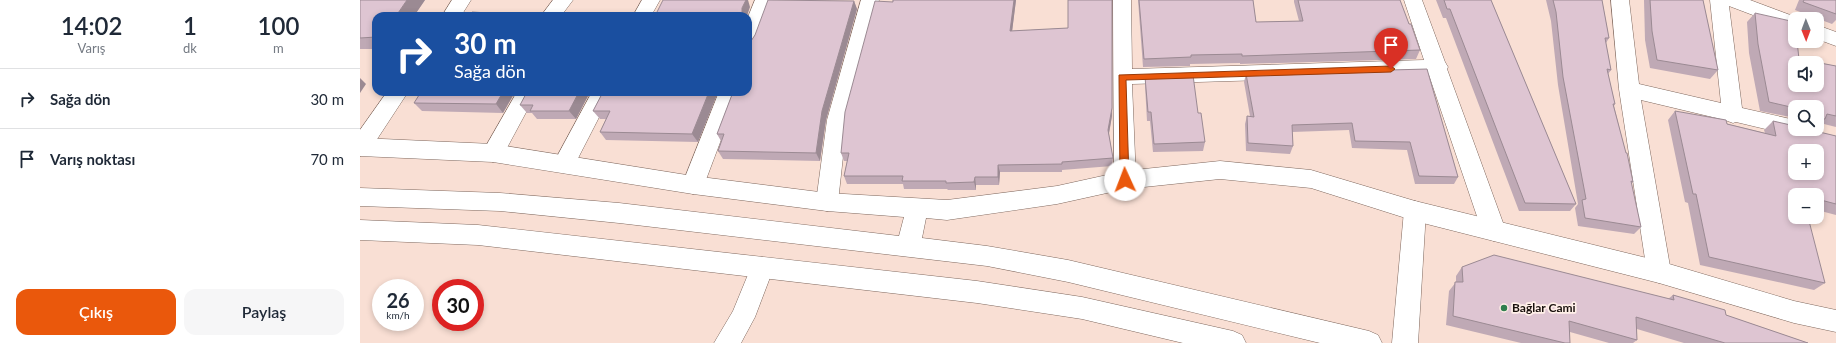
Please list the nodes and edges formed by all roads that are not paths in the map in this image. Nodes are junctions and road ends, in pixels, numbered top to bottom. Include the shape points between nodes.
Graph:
1 (462, 0) edge
2 (564, 0) edge
3 (651, 0) edge
4 (764, 0) edge
5 (870, 0) edge
6 (1122, 0) edge
7 (1413, 0) edge
8 (1620, 0) edge
9 (1719, 0) edge
10 (1738, 1) edge
11 (454, 12) edge
12 (554, 12) edge
13 (644, 12) edge
14 (1788, 21) edge
15 (752, 32) edge
16 (1824, 35) edge
17 (1836, 39) edge
18 (1438, 67) junction
19 (1122, 77) junction
20 (1629, 89) junction
21 (395, 96) edge
22 (526, 96) edge
23 (600, 96) edge
24 (727, 96) edge
25 (1734, 115) junction
26 (1788, 127) edge
27 (360, 147) edge
28 (493, 153) junction
29 (564, 164) junction
30 (1125, 180) junction
31 (693, 185) junction
32 (360, 197) edge
33 (827, 202) junction
34 (917, 208) junction
35 (1415, 211) junction
36 (360, 230) edge
37 (1494, 231) junction
38 (908, 247) junction
39 (762, 267) junction
40 (1658, 272) junction
41 (1836, 321) edge
42 (727, 343) edge
43 (1233, 343) edge
44 (1369, 343) edge
45 (1405, 343) edge

1 - 11 main road
2 - 12 main road
3 - 13 main road
4 - 15 main road
5 - 33 main road via 837,120
6 - 19 main road
7 - 18 main road
8 - 20 main road
9 - 25 main road
10 - 14 main road
16 - 17 main road
18 - 19 main road
18 - 37 main road
19 - 30 main road
20 - 25 main road
20 - 40 main road
21 - 27 main road
22 - 28 main road
23 - 29 main road
24 - 31 main road
25 - 26 main road
27 - 28 main road
28 - 29 main road
29 - 31 main road
30 - 34 main road via 1057,195 947,210
30 - 35 main road via 1220,170 1304,178
31 - 33 main road
32 - 38 main road via 500,202 619,213
33 - 34 main road
34 - 38 main road
35 - 37 main road
35 - 45 main road
36 - 39 main road via 478,235
37 - 40 main road
38 - 44 main road via 987,256 1068,271
39 - 42 main road via 743,317
39 - 43 main road via 977,292 1082,308
40 - 41 main road via 1794,312

